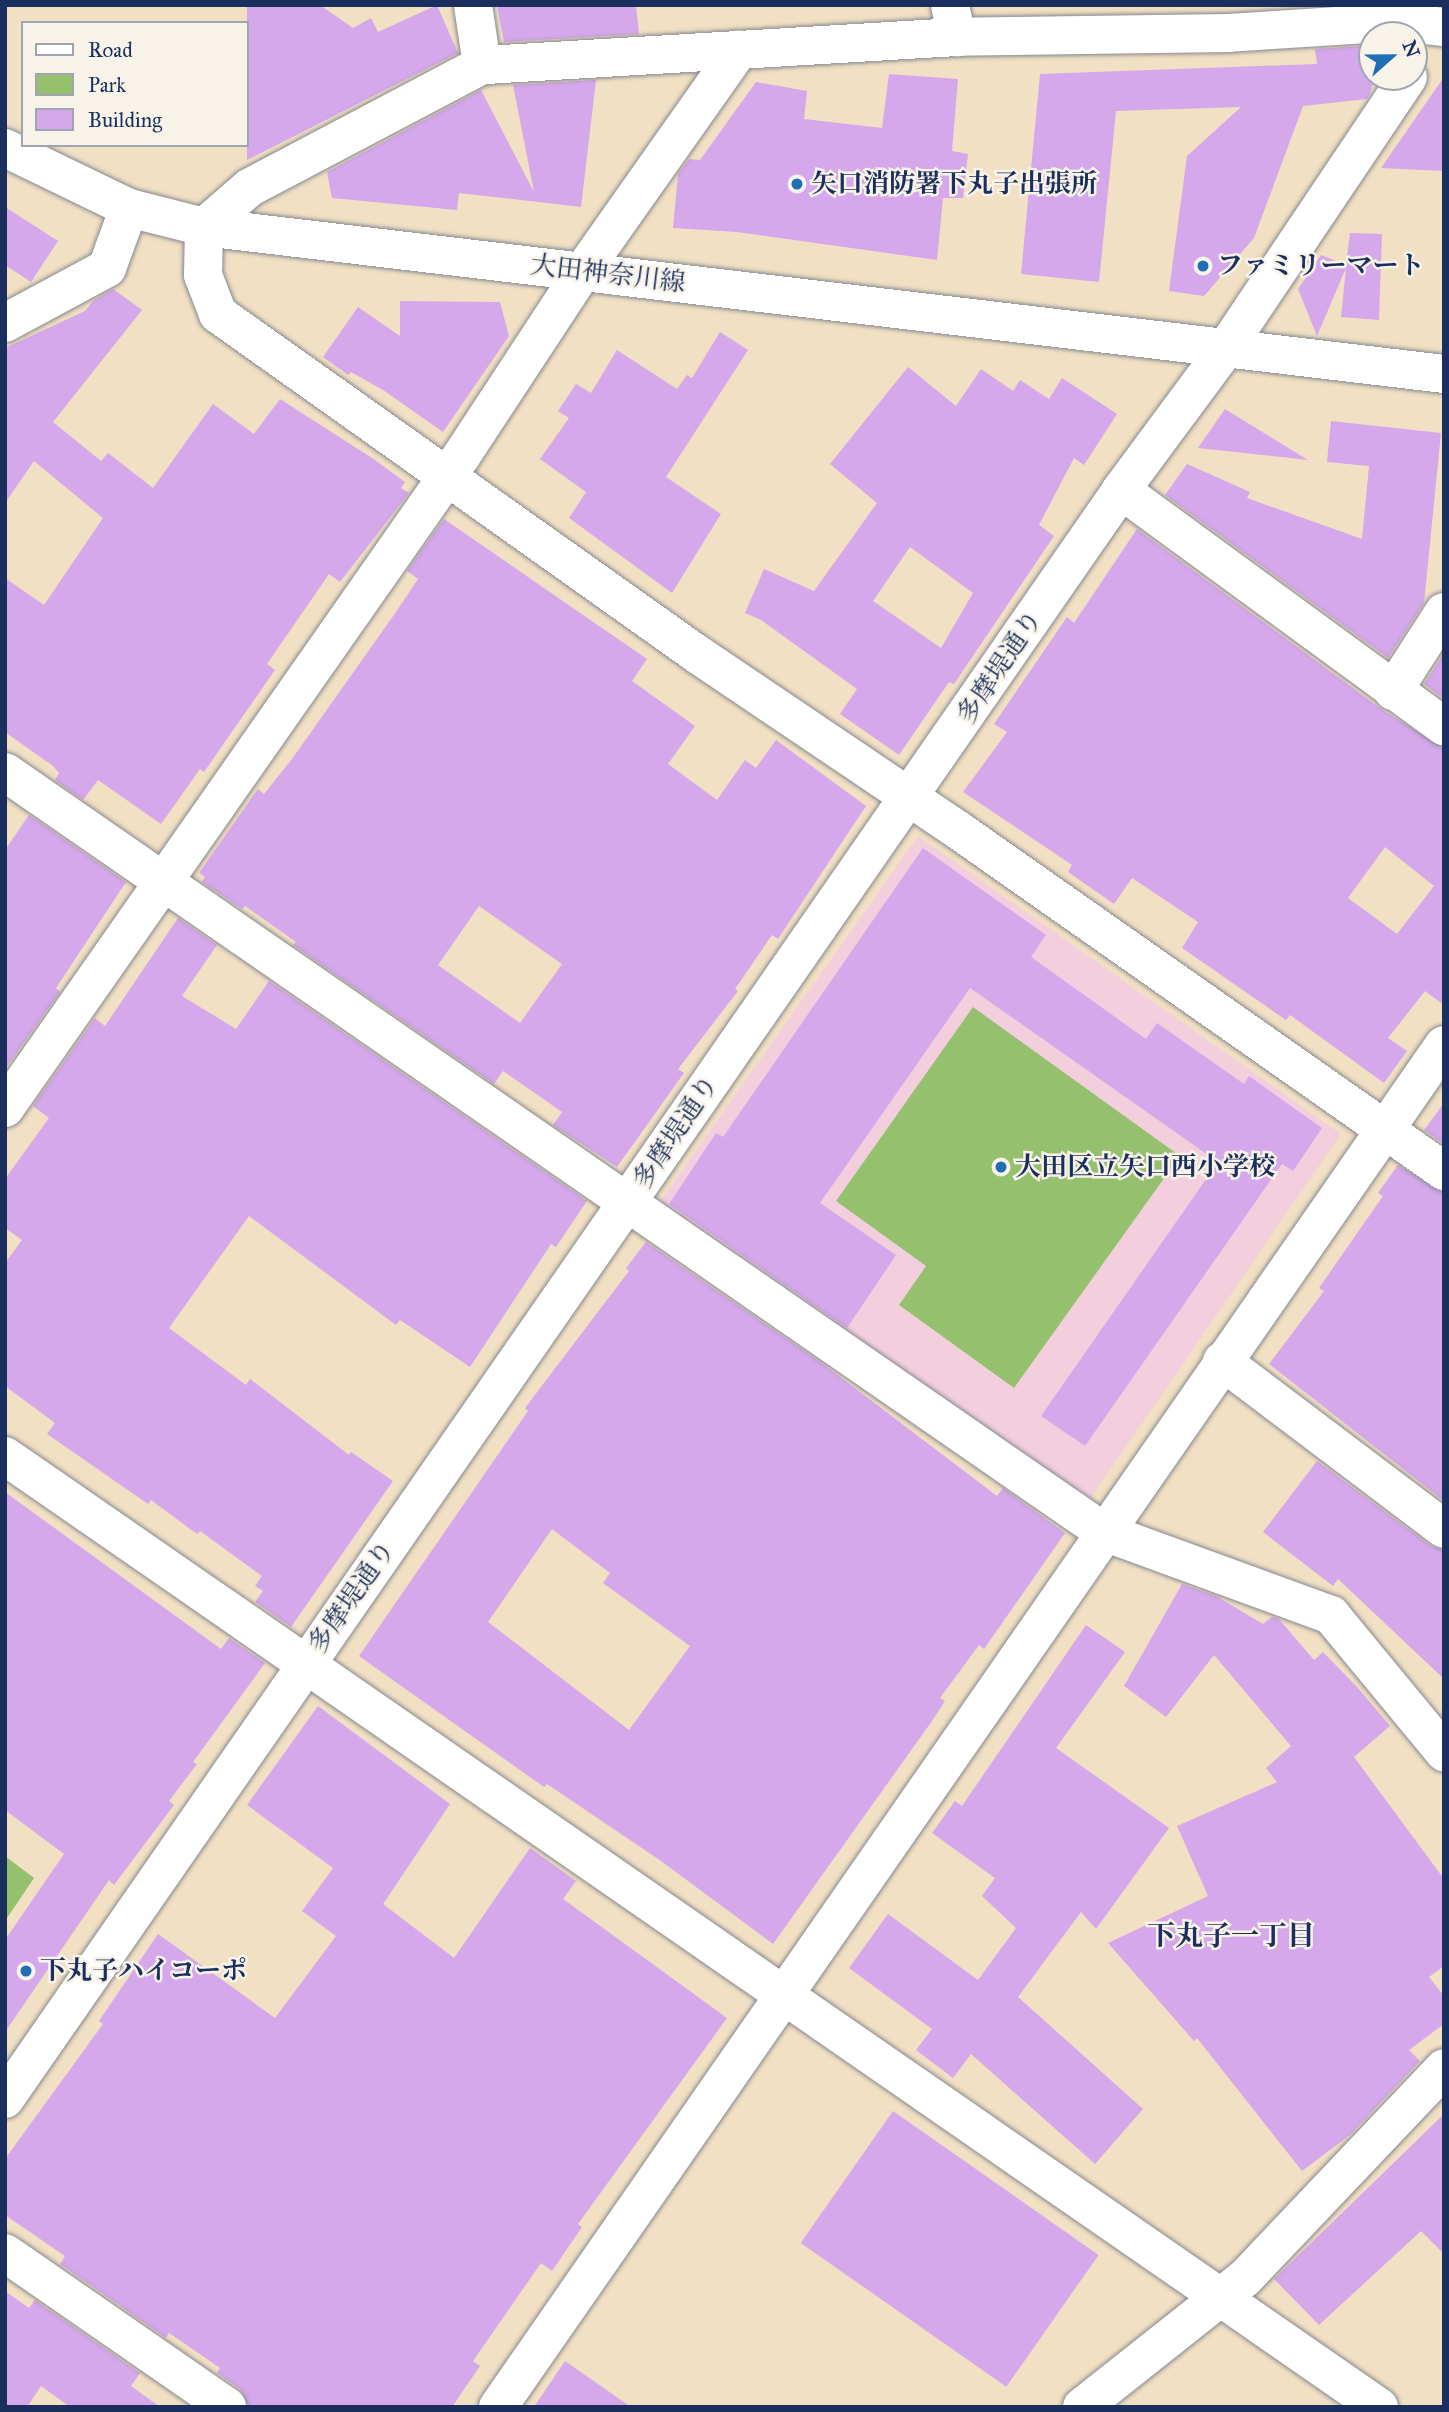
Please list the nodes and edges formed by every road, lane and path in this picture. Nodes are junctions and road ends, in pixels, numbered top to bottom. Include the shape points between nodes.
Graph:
1 (473, 5) edge
2 (1368, 14) edge
3 (954, 21) edge
4 (1442, 27) edge
5 (1428, 47) edge
6 (739, 50) junction
7 (482, 65) junction
8 (1399, 91) edge
9 (5, 148) edge
10 (128, 208) junction
11 (204, 227) junction
12 (583, 271) junction
13 (5, 323) edge
14 (1226, 348) junction
15 (1444, 374) edge
16 (447, 477) junction
17 (1121, 490) junction
18 (1444, 612) edge
19 (1393, 691) junction
20 (1444, 726) edge
21 (5, 772) edge
22 (910, 799) junction
23 (161, 881) junction
24 (1444, 1045) edge
25 (5, 1108) edge
26 (1381, 1130) junction
27 (1444, 1171) edge
28 (628, 1204) junction
29 (1222, 1361) junction
30 (5, 1456) edge
31 (1444, 1530) edge
32 (1104, 1532) junction
33 (304, 1664) junction
34 (1444, 1752) edge
35 (781, 1993) junction
36 (1444, 2068) edge
37 (5, 2099) edge
38 (5, 2253) edge
39 (1222, 2297) junction
40 (227, 2407) edge
41 (498, 2407) edge
42 (1082, 2407) edge
43 (1378, 2407) edge

1 - 7 street
2 - 3 street via 1230,33
2 - 4 street
3 - 6 street
4 - 5 street
6 - 7 street
6 - 12 street
7 - 11 street via 271,175
8 - 14 street, 多摩堤通り
9 - 10 street, 大田神奈川線
10 - 11 street, 大田神奈川線
10 - 13 street via 107,268
11 - 12 street, 大田神奈川線
11 - 16 street via 203,275 218,314
12 - 14 street, 大田神奈川線
12 - 16 street
14 - 15 street
14 - 17 street, 多摩堤通り
16 - 22 street
16 - 23 street
17 - 19 street
17 - 22 street, 多摩堤通り
18 - 19 street
19 - 20 street
21 - 23 street
22 - 26 street
22 - 28 street, 多摩堤通り
23 - 25 street
23 - 28 street
24 - 26 street
26 - 27 street
26 - 29 street
28 - 32 street
28 - 33 street, 多摩堤通り
29 - 31 street
29 - 32 street
30 - 33 street
32 - 34 street via 1331,1615
32 - 35 street
33 - 35 street
33 - 37 street, 多摩堤通り
35 - 39 street
35 - 41 street
36 - 39 street
38 - 40 street
39 - 42 street
39 - 43 street

